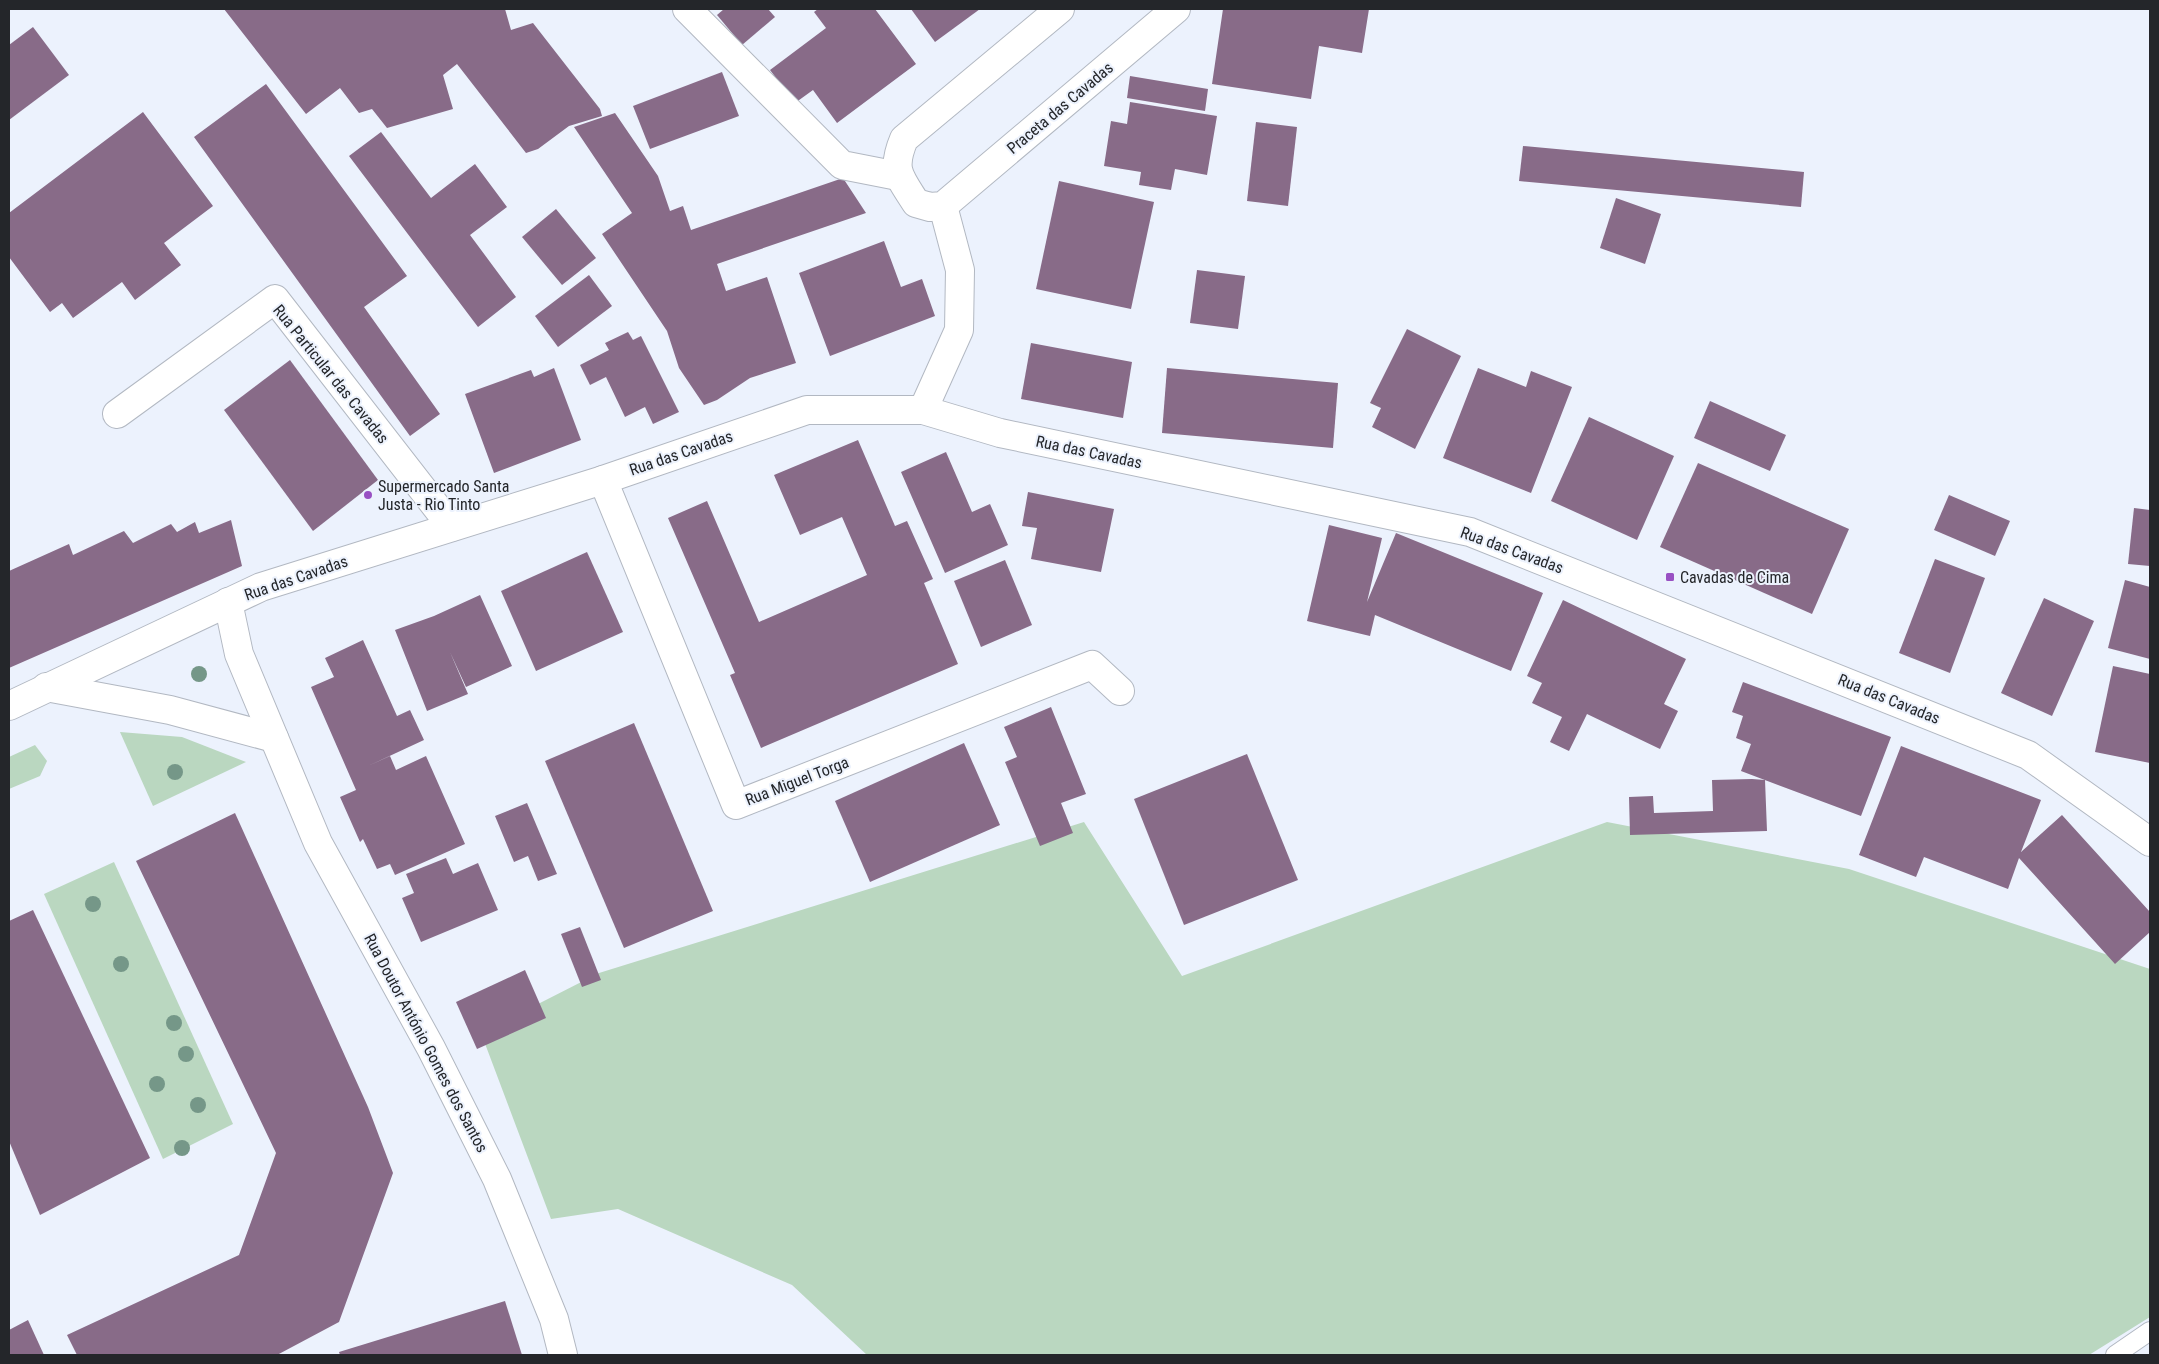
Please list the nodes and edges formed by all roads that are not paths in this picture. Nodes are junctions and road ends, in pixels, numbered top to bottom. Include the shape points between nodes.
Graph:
1 (687, 9) edge
2 (1060, 9) edge
3 (1176, 9) edge
4 (898, 176) junction
5 (943, 206) junction
6 (923, 410) junction
7 (117, 414) dead end
8 (603, 480) junction
9 (452, 527) junction
10 (228, 602) junction
11 (46, 687) junction
12 (1120, 691) dead end
13 (9, 706) edge
14 (274, 738) junction
15 (2150, 842) edge
16 (2150, 1331) edge
17 (563, 1355) edge
18 (2115, 1355) edge

1 - 4 street via 842,165
2 - 4 street via 904,139 896,158
3 - 5 street, Praceta das Cavadas
4 - 5 street via 916,203
5 - 6 street via 960,270 959,330
6 - 8 street, Rua das Cavadas via 807,410
6 - 15 street, Rua das Cavadas via 1000,433 1470,532 2028,755
7 - 9 street, Rua Particular das Cavadas via 275,299
8 - 9 street, Rua das Cavadas
8 - 12 street, Rua Miguel Torga via 736,805 1092,665
9 - 10 street, Rua das Cavadas via 260,587
10 - 11 street, Rua das Cavadas
10 - 14 street, Rua Doutor António Gomes dos Santos via 239,654
11 - 13 street, Rua das Cavadas
11 - 14 street via 170,710
14 - 17 street, Rua Doutor António Gomes dos Santos via 318,842 431,1048 498,1179 554,1319
16 - 18 lane

